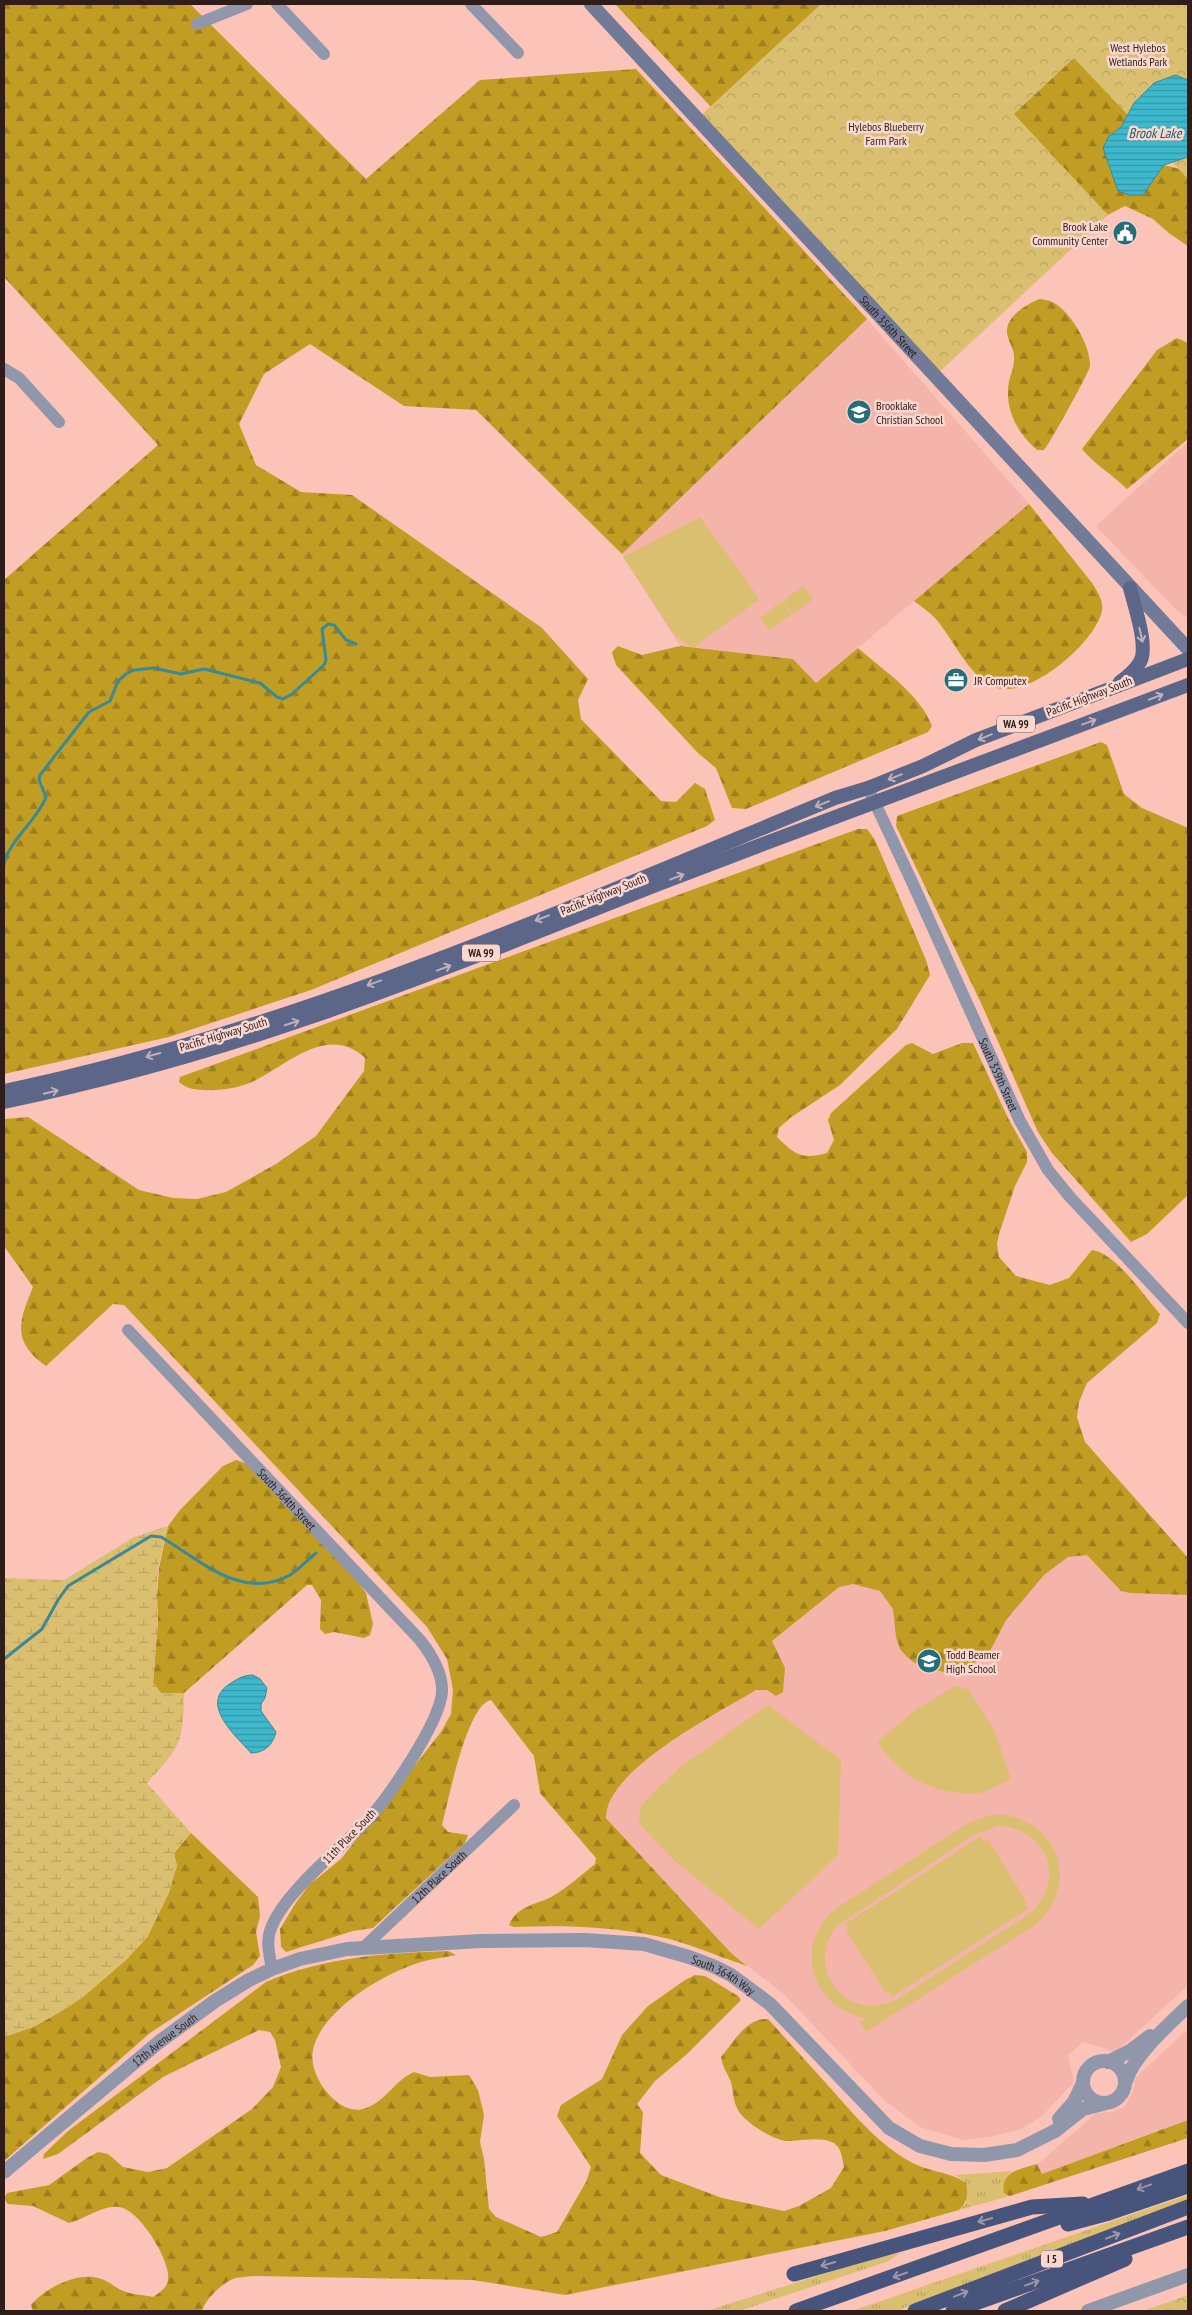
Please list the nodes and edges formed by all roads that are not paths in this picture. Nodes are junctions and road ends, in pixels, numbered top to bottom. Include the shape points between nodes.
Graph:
1 (247, 4) edge
2 (277, 4) edge
3 (471, 4) edge
4 (591, 4) edge
5 (197, 24) dead end
6 (518, 53) dead end
7 (324, 54) dead end
8 (4, 369) edge
9 (59, 422) dead end
10 (1130, 588) junction
11 (1188, 649) edge
12 (1188, 659) edge
13 (1188, 685) edge
14 (1112, 688) junction
15 (868, 788) junction
16 (874, 803) junction
17 (4, 1091) edge
18 (4, 1102) edge
19 (1188, 1323) edge
20 (128, 1330) dead end
21 (439, 1673) joint
22 (514, 1804) dead end
23 (363, 1948) junction
24 (347, 1949) joint
25 (272, 1969) junction
26 (1188, 2006) edge
27 (1177, 2017) junction
28 (1108, 2062) junction
29 (1126, 2081) junction
30 (1083, 2083) junction
31 (1102, 2104) junction
32 (1035, 2142) junction
33 (1188, 2171) edge
34 (4, 2172) edge
35 (1188, 2186) edge
36 (1099, 2203) junction
37 (1188, 2207) edge
38 (1188, 2226) edge
39 (1188, 2232) edge
40 (995, 2242) junction
41 (794, 2274) dead end
42 (1188, 2275) edge
43 (796, 2311) edge
44 (915, 2311) edge
45 (954, 2311) edge
46 (1005, 2311) edge
47 (1088, 2311) edge

1 - 5 street
2 - 7 street
3 - 6 street
4 - 10 main road, South 356th Street
8 - 9 street via 18,378
10 - 11 main road, South 356th Street
10 -> 14 main road via 1143,654 1140,662
12 - 14 main road, Pacific Highway South / WA 99
16 -> 13 main road, Pacific Highway South / WA 99
14 -> 15 main road, Pacific Highway South / WA 99 via 976,740
15 - 16 street, South 359th Street
15 -> 17 main road, Pacific Highway South / WA 99 via 330,999 197,1042
18 -> 16 main road, Pacific Highway South / WA 99 via 138,1070 315,1016
16 - 19 street, South 359th Street via 914,884 1020,1122 1048,1170
20 - 21 street, South 364th Street via 420,1640
21 - 25 street, 11th Place South via 442,1691 436,1715 408,1763 374,1812 302,1884 275,1920 269,1937
22 - 23 street, 12th Place South
23 - 24 street, South 364th Way
23 - 32 street, South 364th Way via 481,1941 575,1940 644,1944 713,1966 749,1988 787,2019 883,2122 920,2146 951,2154 984,2155 1017,2150
24 - 25 street, 12th Avenue South
25 - 34 street, 12th Avenue South via 232,1990 159,2042
26 - 27 street
27 - 28 street via 1130,2051
27 - 29 street via 1137,2060
28 - 29 street via 1121,2070
28 - 30 street via 1092,2065
29 - 31 street via 1119,2098
30 - 31 street via 1089,2097
30 - 32 street, South 364th Way via 1069,2109
31 - 32 street, South 364th Way via 1083,2109
33 -> 36 highway
35 - 40 highway via 1109,2214
36 - 40 highway
36 -> 41 highway via 1032,2207
44 -> 37 highway, I 5
45 -> 38 highway, I 5
39 - 46 highway
40 -> 43 highway
42 - 47 street

